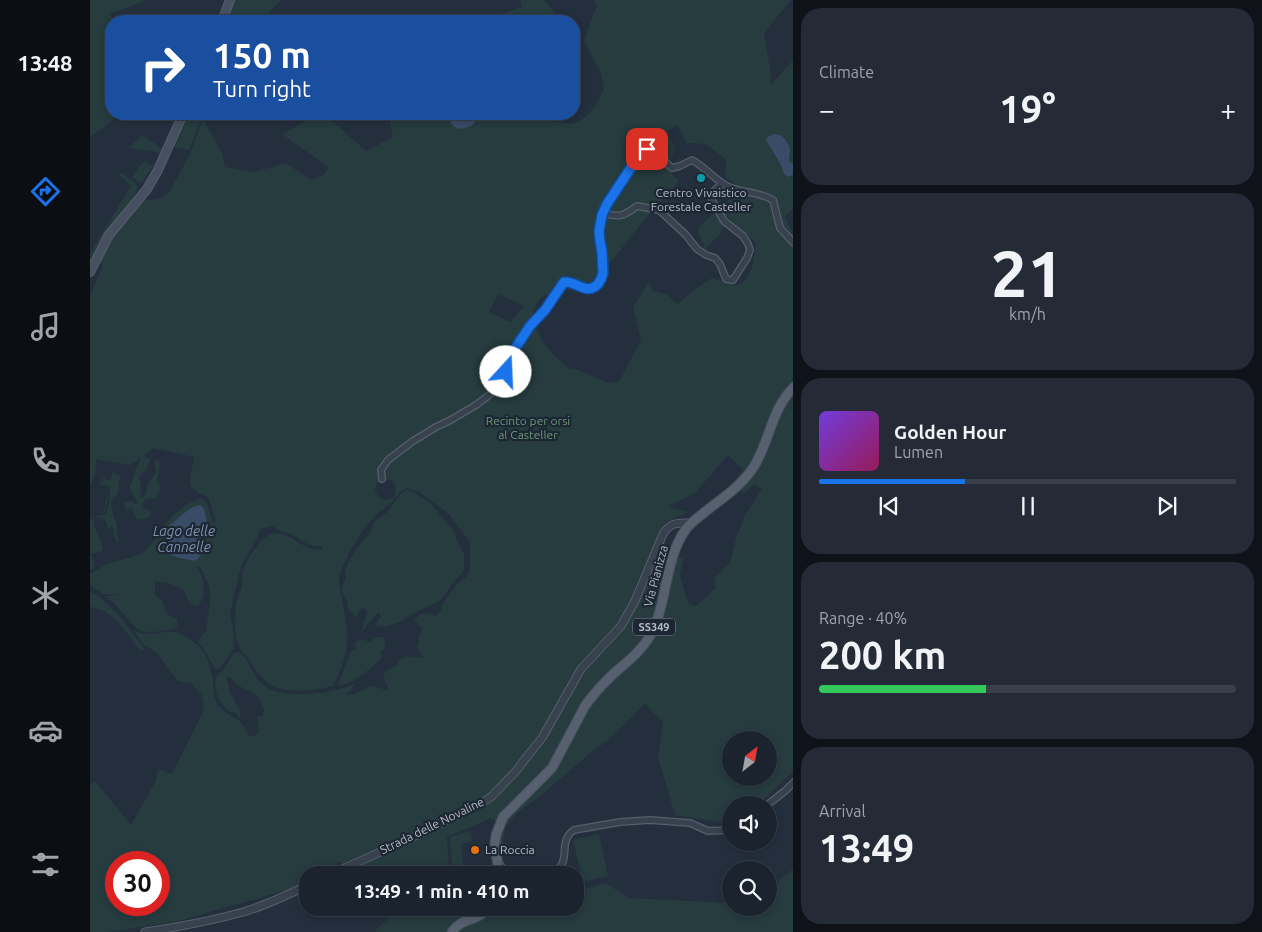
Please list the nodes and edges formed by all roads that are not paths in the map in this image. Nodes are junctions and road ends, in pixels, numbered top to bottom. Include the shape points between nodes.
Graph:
1 (230, 0) edge
2 (224, 15) edge
3 (180, 120) edge
4 (722, 183) junction
5 (603, 213) junction
6 (793, 244) edge
7 (90, 272) edge
8 (793, 387) edge
9 (382, 479) dead end
10 (690, 523) junction
11 (793, 782) edge
12 (777, 797) edge
13 (722, 830) edge
14 (496, 856) junction
15 (349, 866) edge
16 (498, 866) edge
17 (500, 866) edge
18 (560, 866) edge
19 (299, 890) edge
20 (480, 916) edge
21 (145, 932) edge
22 (452, 932) edge

1 - 2 main road
3 - 7 main road via 147,189 109,235
4 - 5 street via 692,160 672,168 647,149 638,157
4 - 5 street via 712,193 712,200 724,220 743,236 750,250 733,280 726,279 715,258 698,249 659,210 636,206 621,216
4 - 6 street via 773,200 780,228
5 - 9 street via 599,231 602,280 594,288 586,290 564,282 510,356 506,372 496,388 476,406 413,441 388,460 381,470
8 - 10 main road, Via Pianizza / SS349 via 774,415 753,468 740,484
10 - 14 main road, Via Pianizza / SS349 via 676,548 658,618 650,636 585,706 552,768 503,817 496,835
10 - 15 street, Strada delle Novaline via 668,527 621,626 581,669 542,738 491,797
11 - 12 street
13 - 18 street via 708,831 690,823 650,820 574,830 565,841
14 - 16 main road, SS349
14 - 17 street
19 - 21 street via 245,912
20 - 22 main road via 466,920

